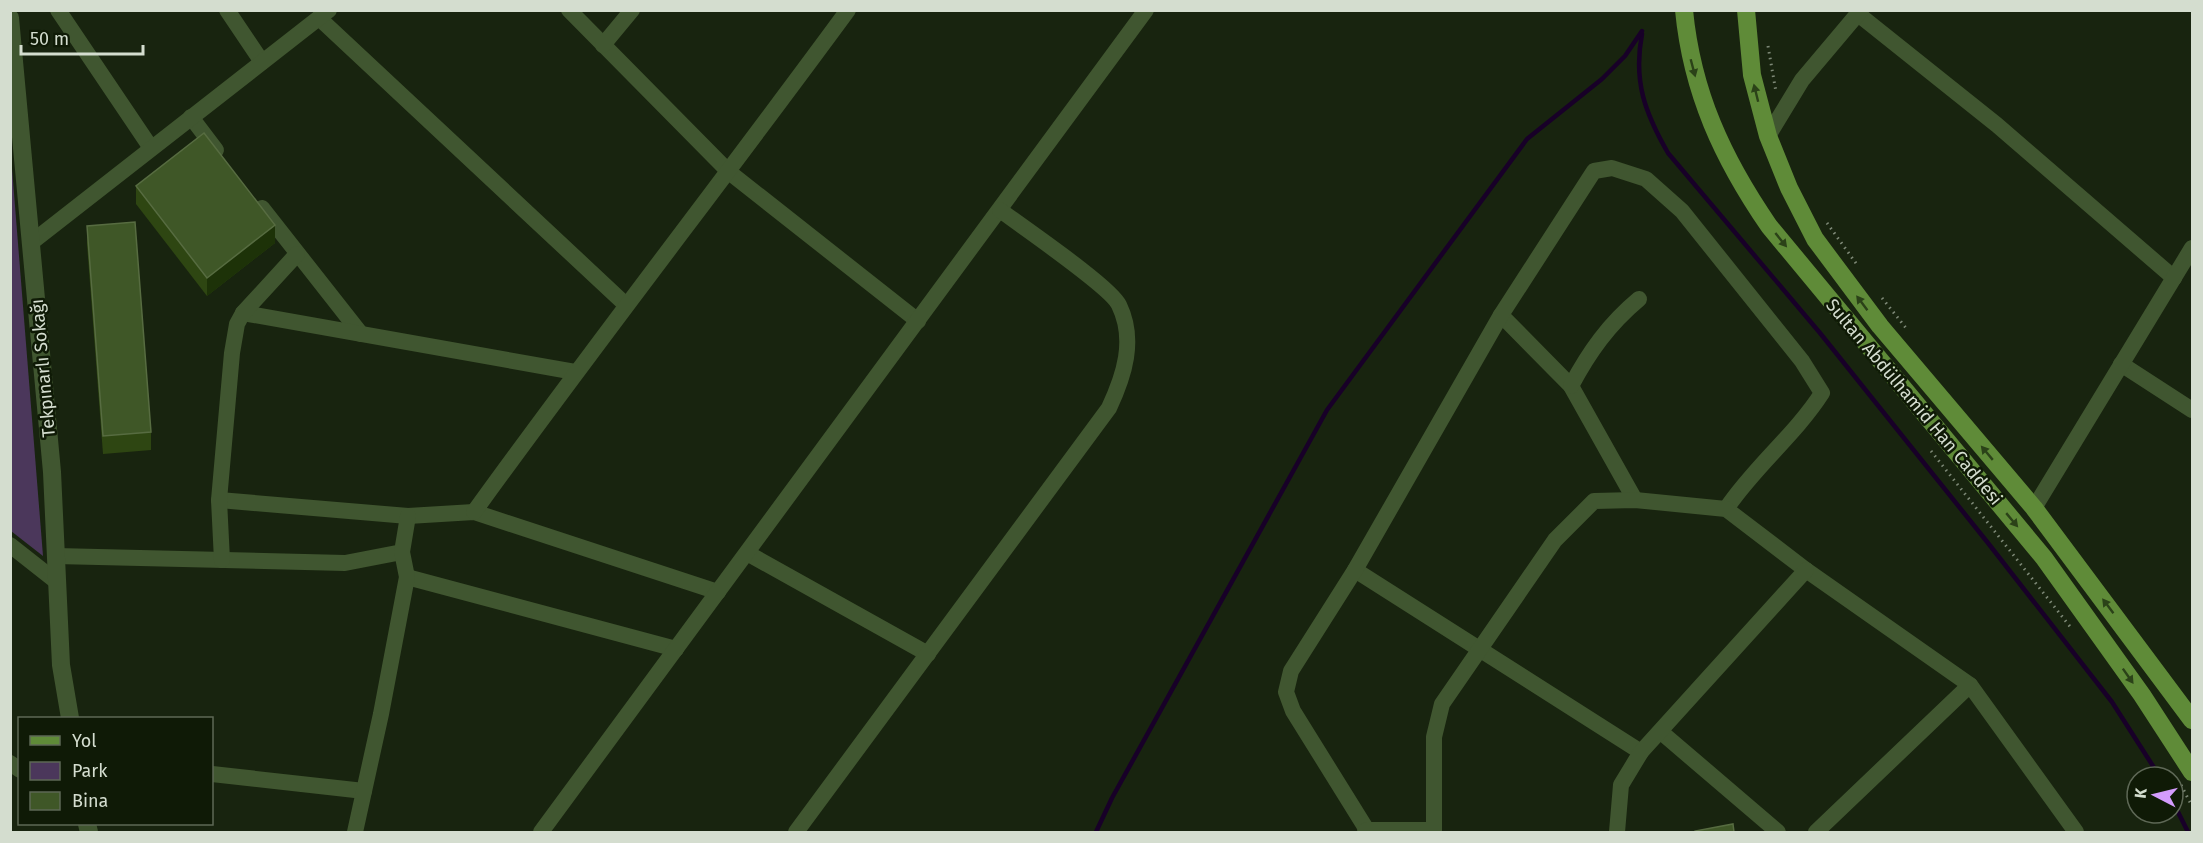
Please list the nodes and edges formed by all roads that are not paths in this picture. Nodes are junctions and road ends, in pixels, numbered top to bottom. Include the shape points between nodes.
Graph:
1 (58, 10) edge
2 (227, 10) edge
3 (569, 10) edge
4 (632, 10) edge
5 (848, 10) edge
6 (1146, 10) edge
7 (1684, 10) edge
8 (1860, 12) edge
9 (324, 14) edge
10 (1747, 15) edge
11 (10, 18) edge
12 (603, 45) junction
13 (262, 62) junction
14 (191, 117) junction
15 (1768, 136) junction
16 (151, 148) junction
17 (226, 163) edge
18 (729, 172) junction
19 (255, 199) edge
20 (1000, 210) junction
21 (32, 242) junction
22 (2193, 248) edge
23 (297, 254) junction
24 (2174, 278) junction
25 (1639, 299) dead end
26 (626, 304) junction
27 (243, 313) junction
28 (1501, 315) junction
29 (918, 321) junction
30 (361, 334) junction
31 (2121, 364) junction
32 (575, 372) junction
33 (1571, 386) junction
34 (2193, 410) edge
35 (219, 500) junction
36 (1635, 500) junction
37 (2034, 508) junction
38 (1726, 509) junction
39 (474, 512) junction
40 (408, 516) junction
41 (10, 545) edge
42 (402, 552) junction
43 (747, 553) junction
44 (56, 555) junction
45 (222, 560) junction
46 (1355, 570) junction
47 (1806, 570) junction
48 (407, 577) junction
49 (57, 582) junction
50 (718, 592) junction
51 (1479, 648) junction
52 (676, 649) junction
53 (928, 654) junction
54 (1970, 685) junction
55 (2192, 716) edge
56 (70, 717) edge
57 (1661, 732) junction
58 (1641, 752) junction
59 (2193, 772) edge
60 (213, 774) edge
61 (364, 791) junction
62 (1366, 831) edge
63 (1434, 831) edge
64 (355, 832) edge
65 (541, 832) edge
66 (796, 832) edge
67 (1617, 832) edge
68 (1778, 832) edge
69 (1816, 832) edge
70 (2076, 832) edge

1 - 16 street
2 - 13 street
3 - 12 street
4 - 12 street
5 - 18 street
6 - 20 street
7 -> 59 main road, Sultan Abdülhamid Han Caddesi via 1688,45 1704,107 1741,185 1777,236 2044,558
8 - 15 street via 1802,80
8 - 24 street
9 - 13 street
9 - 26 street
15 -> 10 main road, Sultan Abdülhamid Han Caddesi via 1752,75
11 - 21 street, Tekpınarlı Sokağı
12 - 18 street
13 - 14 street
14 - 16 street
14 - 17 street
37 -> 15 main road, Sultan Abdülhamid Han Caddesi via 1880,326 1815,239
16 - 21 street
18 - 26 street
18 - 29 street
19 - 23 street
20 - 29 street
20 - 53 street via 1119,304 1126,329 1127,356 1109,408
21 - 44 street, Tekpınarlı Sokağı
22 - 24 street
23 - 27 street
23 - 30 street
24 - 31 street
25 - 33 street via 1617,318 1595,346
26 - 32 street
27 - 30 street
27 - 35 street via 232,353
28 - 33 street
28 - 38 street via 1594,171 1612,168 1646,179 1682,211 1802,361 1822,393 1741,486
28 - 46 street
29 - 43 street
30 - 32 street
31 - 34 street
31 - 37 street
32 - 39 street
33 - 36 street
35 - 40 street
35 - 45 street
36 - 38 street
36 - 51 street via 1594,501 1555,540
55 -> 37 main road, Sultan Abdülhamid Han Caddesi
38 - 47 street
39 - 40 street
39 - 50 street
40 - 42 street
41 - 49 street
42 - 45 street via 345,563
42 - 48 street
43 - 50 street
43 - 53 street
44 - 45 street
44 - 49 street, Tekpınarlı Sokağı
46 - 51 street
46 - 62 street via 1291,671 1286,692 1293,711
47 - 54 street
47 - 57 street
48 - 52 street
48 - 61 street
49 - 56 street, Tekpınarlı Sokağı via 61,665
50 - 52 street
51 - 58 street
51 - 63 street via 1442,704 1434,736
52 - 65 street
53 - 66 street
54 - 69 street
54 - 70 street
57 - 58 street
57 - 68 street
58 - 67 street via 1621,785
60 - 61 street
61 - 64 street
62 - 63 street

